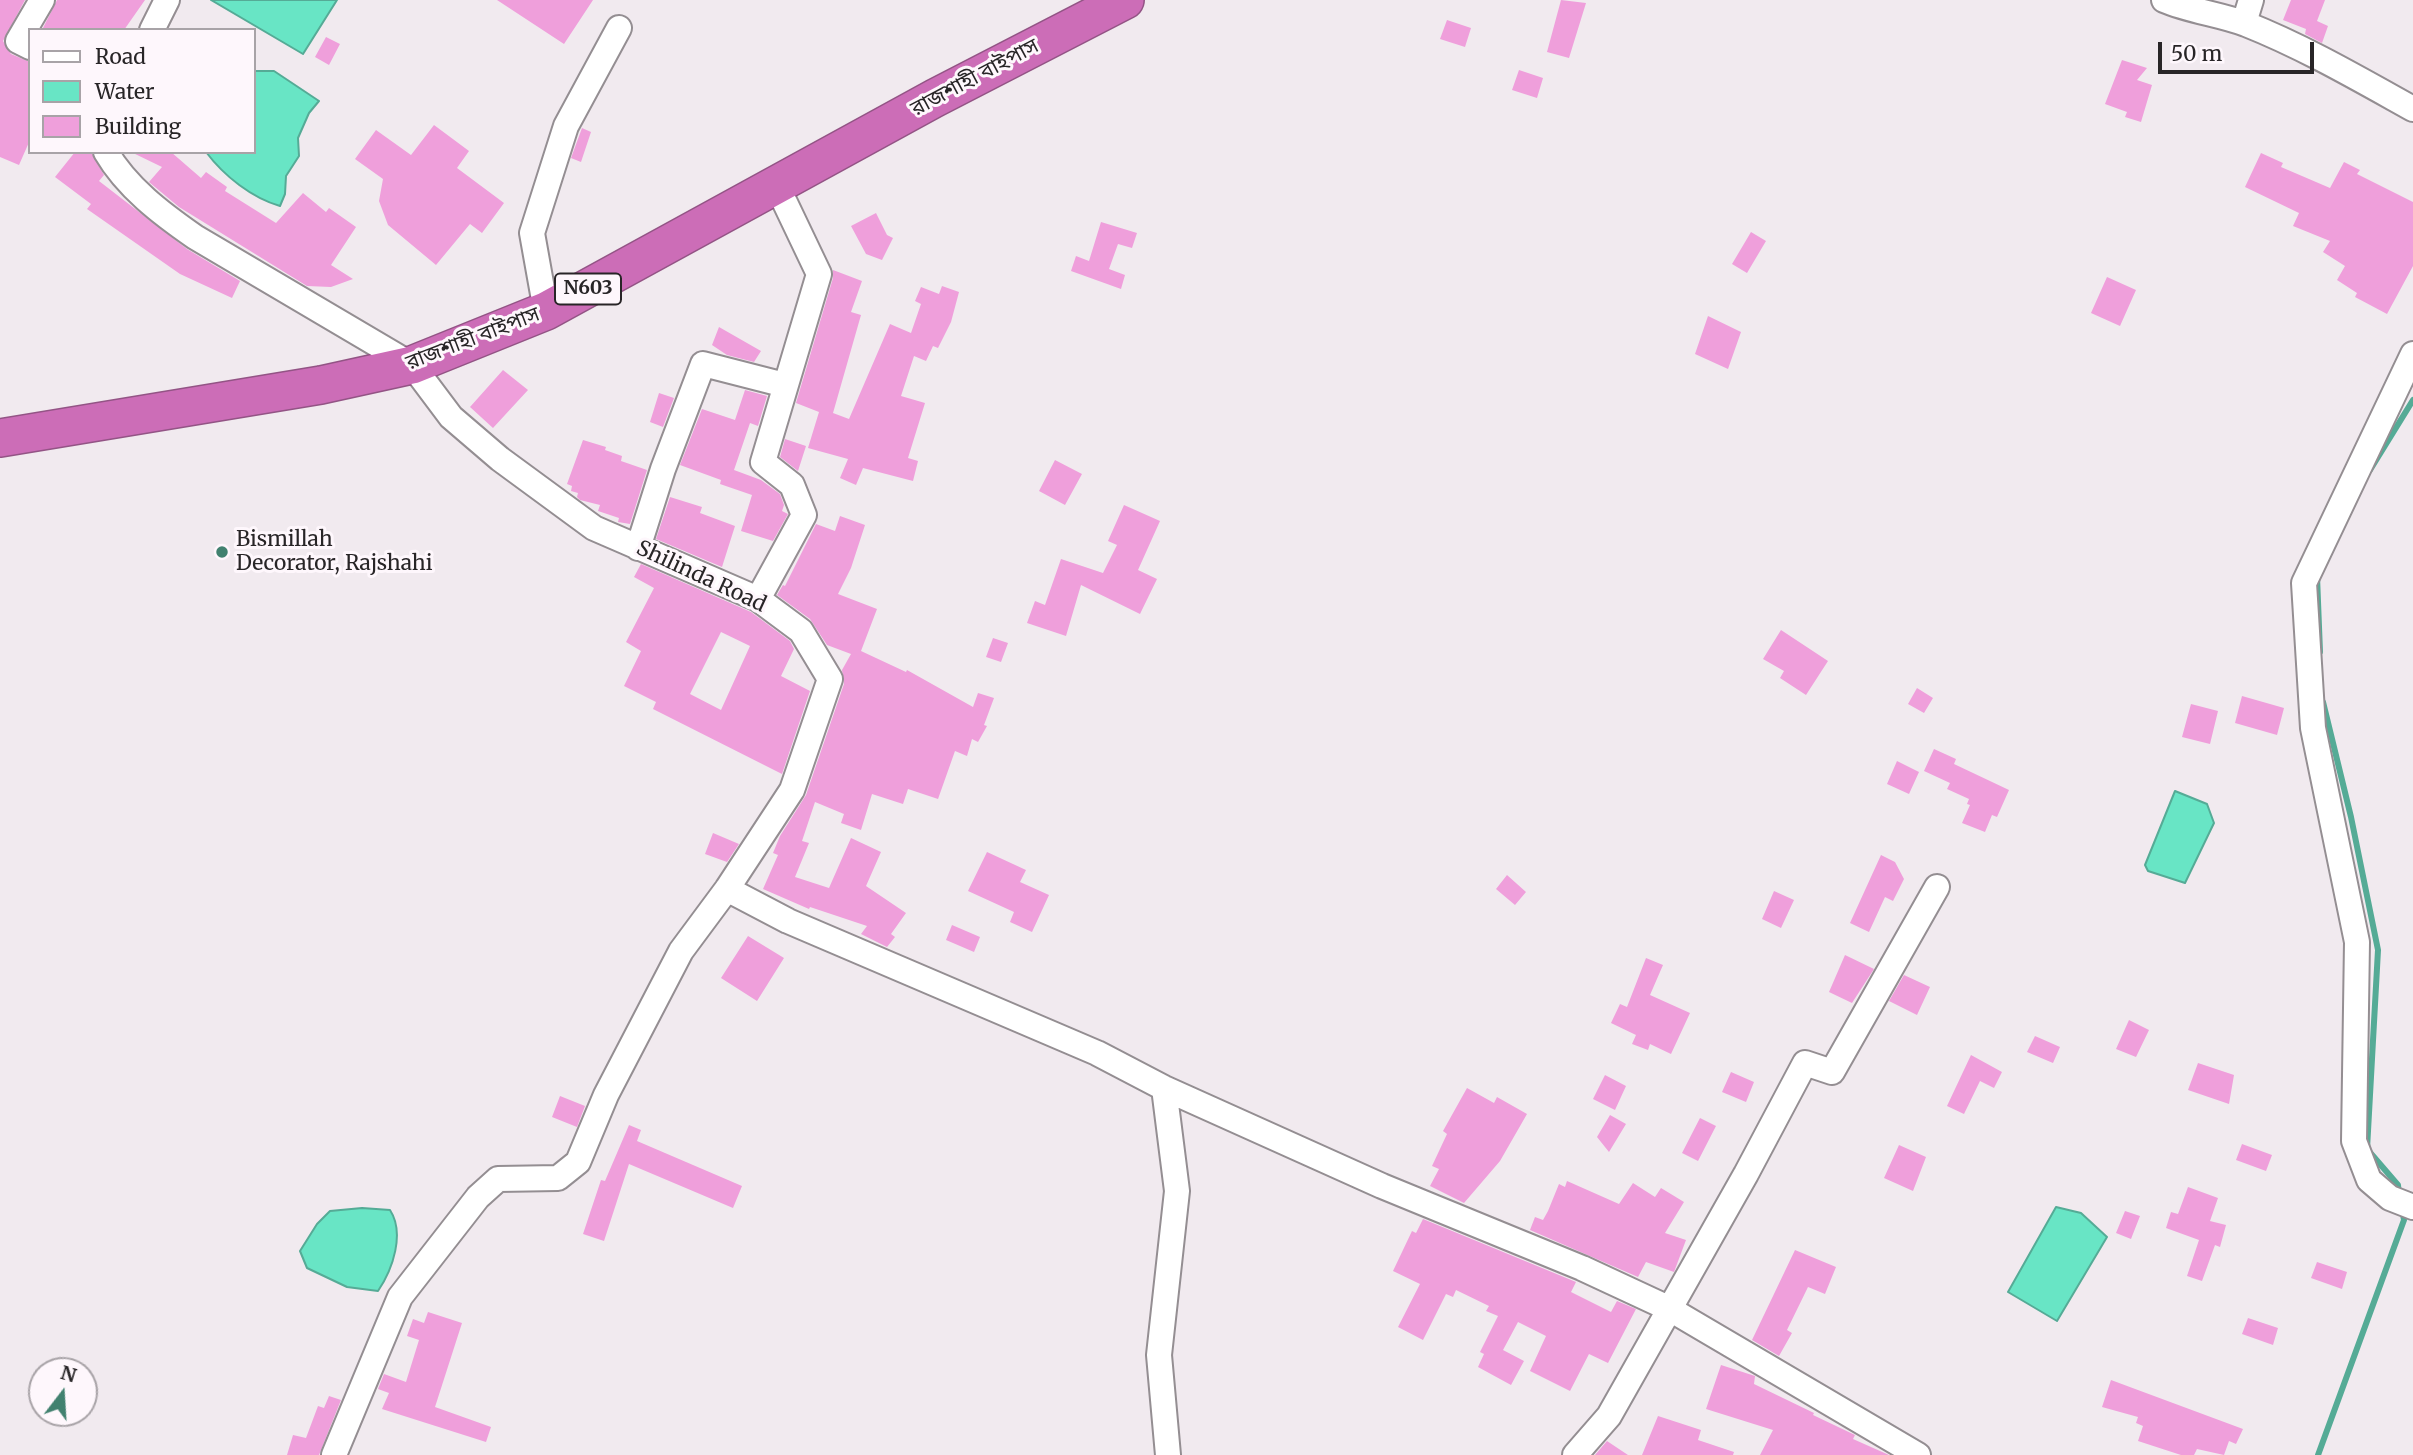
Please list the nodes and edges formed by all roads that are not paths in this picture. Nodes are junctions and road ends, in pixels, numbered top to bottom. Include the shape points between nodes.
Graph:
1 (42, 0) edge
2 (167, 0) edge
3 (1125, 0) edge
4 (2164, 0) edge
5 (2248, 12) edge
6 (153, 28) edge
7 (619, 28) dead end
8 (16, 40) edge
9 (2413, 109) edge
10 (107, 154) edge
11 (777, 186) junction
12 (546, 312) junction
13 (2413, 354) edge
14 (412, 365) junction
15 (785, 385) junction
16 (0, 438) edge
17 (638, 548) junction
18 (758, 599) junction
19 (1937, 887) dead end
20 (727, 888) junction
21 (1164, 1088) junction
22 (2405, 1204) edge
23 (1668, 1308) junction
24 (334, 1455) edge
25 (1168, 1455) edge
26 (1575, 1455) edge
27 (1918, 1455) edge

1 - 8 street
2 - 6 street
3 - 11 highway, রাজশাহী বাইপাস / N603
4 - 5 street via 2187,10
5 - 9 street
7 - 12 street via 566,126 532,233
10 - 14 street via 154,206 195,237
11 - 12 highway, রাজশাহী বাইপাস / N603
11 - 15 street via 819,274
12 - 14 highway, রাজশাহী বাইপাস / N603
13 - 22 street via 2304,583 2313,728 2357,942 2354,1142 2369,1180
14 - 16 highway, রাজশাহী বাইপাস / N603 via 321,385
14 - 17 street, Shilinda Road via 450,417 500,459 594,528
15 - 17 street via 703,365
15 - 18 street via 763,462 792,485 804,515
17 - 18 street, Shilinda Road
18 - 20 street, Shilinda Road via 801,631 830,679 792,790
19 - 23 street via 1832,1072 1805,1063
20 - 21 street via 788,921 1097,1053
20 - 24 street via 681,951 606,1096 578,1162 558,1178 498,1179 478,1196 400,1297
21 - 23 street
21 - 25 street via 1177,1191 1159,1355
23 - 26 street via 1609,1416
23 - 27 street

